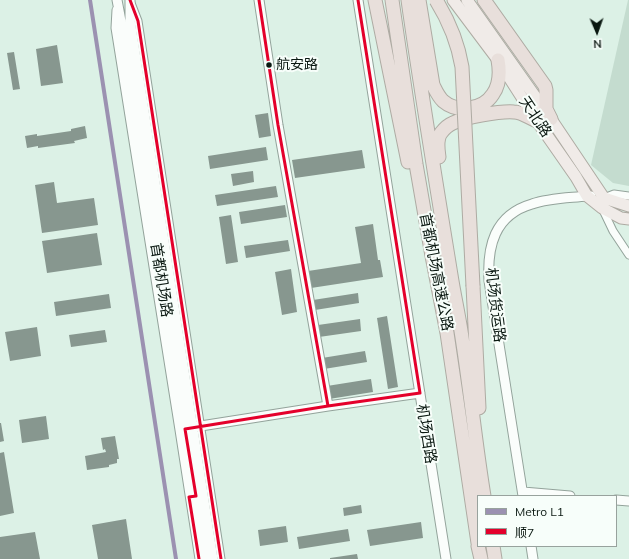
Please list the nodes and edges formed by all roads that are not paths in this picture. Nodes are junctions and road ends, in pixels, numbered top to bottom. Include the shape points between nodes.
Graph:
1 (117, 0) edge
2 (130, 0) edge
3 (259, 0) edge
4 (358, 0) edge
5 (375, 0) edge
6 (392, 0) edge
7 (408, 0) edge
8 (419, 0) edge
9 (436, 0) edge
10 (453, 0) edge
11 (466, 0) edge
12 (484, 0) edge
13 (498, 60) junction
14 (551, 119) junction
15 (537, 121) junction
16 (438, 195) junction
17 (587, 196) junction
18 (629, 196) edge
19 (603, 203) junction
20 (629, 206) edge
21 (629, 219) edge
22 (629, 255) edge
23 (448, 333) junction
24 (420, 393) junction
25 (328, 406) junction
26 (189, 428) junction
27 (480, 467) junction
28 (523, 494) edge
29 (484, 495) edge
30 (546, 495) edge
31 (617, 500) edge
32 (629, 501) edge
33 (477, 538) edge
34 (478, 547) edge
35 (493, 547) edge
36 (531, 547) edge
37 (199, 559) edge
38 (206, 559) edge
39 (213, 559) edge
40 (221, 559) edge
41 (446, 559) edge
42 (481, 559) edge
43 (495, 559) edge
44 (534, 559) edge

1 - 26 street, 首都机场路
2 - 26 street, 首都机场路 via 130,20
3 - 25 street via 278,125
4 - 24 street, 机场西路
5 - 23 highway via 434,288
6 - 23 highway, 首都机场高速公路 via 417,171
7 - 16 highway, 首都机场高速公路
8 - 13 highway via 433,85 443,101 458,108 475,107 489,100 499,77
9 - 27 highway, bridge via 453,32 462,68
10 - 13 main road, 天北路
11 - 14 main road, 天北路
12 - 14 highway via 545,86 546,109
13 - 15 main road, 天北路
14 - 19 main road, 天北路
15 - 16 highway via 518,112 505,112 484,114 450,124 441,133 438,141
15 - 17 main road, 天北路
16 - 27 highway, 首都机场高速公路 via 464,347
17 - 19 main road, 天北路
17 - 28 street, 机场货运路 via 546,201 519,209 503,222 492,244 488,266 490,289
18 - 19 street via 614,194
19 - 20 main road, 天北路
19 - 21 main road, 天北路 via 621,218
19 - 22 street via 613,231
23 - 33 highway, 首都机场高速公路
24 - 25 street
24 - 41 street, 机场西路
25 - 26 street
26 - 37 street, 首都机场路
26 - 38 street, 首都机场路
26 - 39 street, 首都机场路
26 - 40 street, 首都机场路
27 - 29 highway, 首都机场高速公路
28 - 30 street
31 - 32 street
34 - 42 highway, 首都机场高速公路
35 - 43 highway
36 - 44 street

